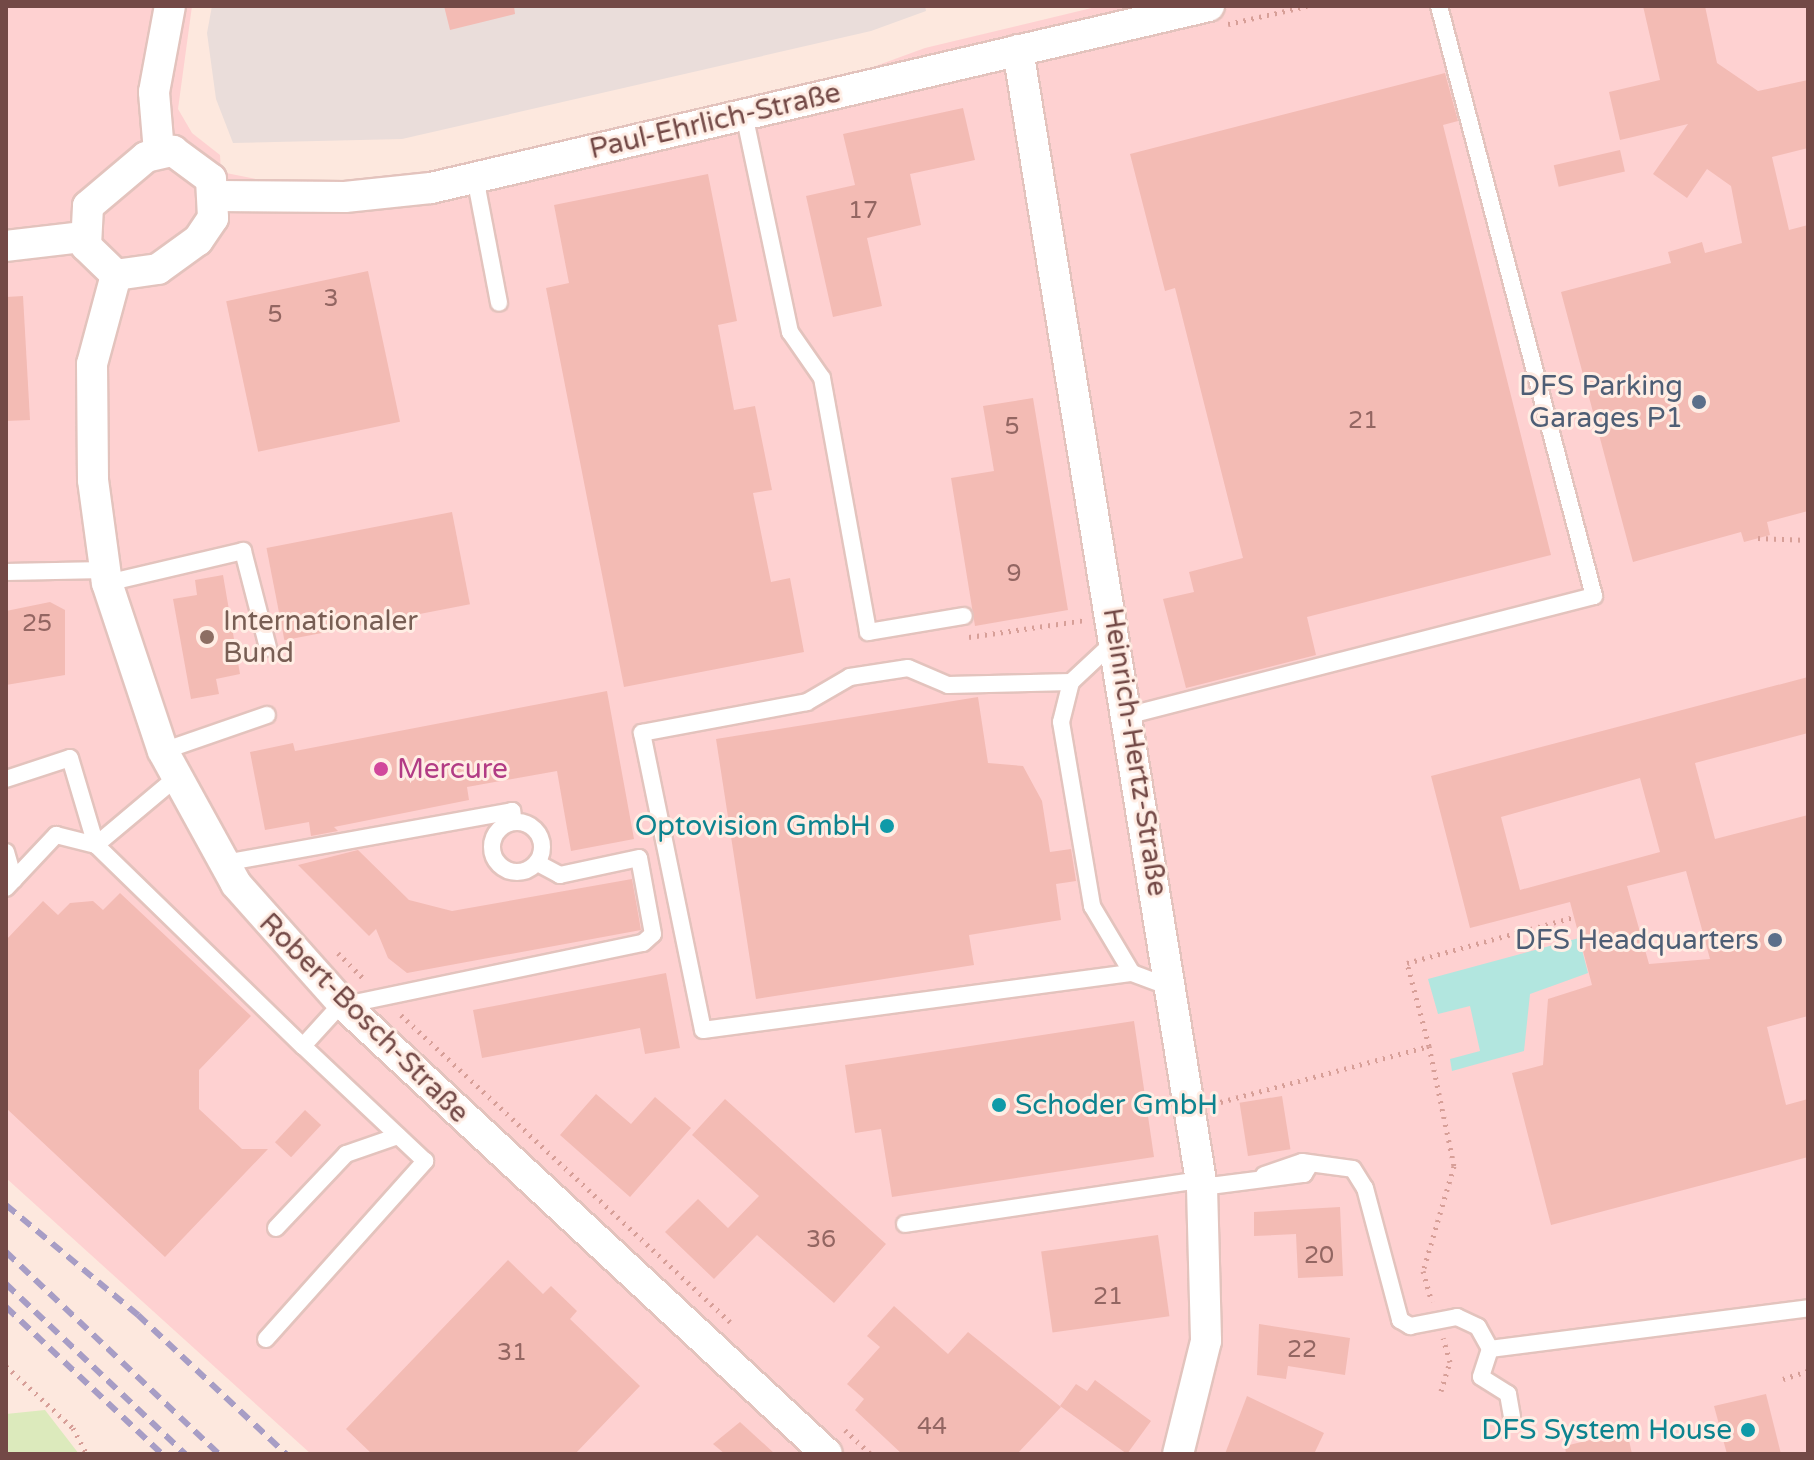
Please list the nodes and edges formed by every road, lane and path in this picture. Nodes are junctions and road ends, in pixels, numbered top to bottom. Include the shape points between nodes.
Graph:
1 (170, 6) edge
2 (1209, 6) edge
3 (1439, 6) edge
4 (1018, 50) junction
5 (744, 114) junction
6 (159, 152) junction
7 (475, 177) junction
8 (217, 196) junction
9 (83, 237) junction
10 (6, 246) edge
11 (116, 275) junction
12 (499, 303) dead end
13 (1758, 538) dead end
14 (1808, 540) edge
15 (6, 572) edge
16 (106, 577) junction
17 (964, 616) joint
18 (1116, 627) junction
19 (268, 648) dead end
20 (1071, 682) junction
21 (267, 715) dead end
22 (1130, 715) junction
23 (163, 751) junction
24 (177, 777) junction
25 (6, 779) edge
26 (514, 822) junction
27 (96, 845) junction
28 (6, 852) edge
29 (224, 863) junction
30 (537, 863) junction
31 (10, 884) edge
32 (1574, 917) dead end
33 (331, 946) dead end
34 (1132, 973) junction
35 (1172, 988) junction
36 (383, 997) junction
37 (344, 1004) junction
38 (303, 1046) junction
39 (1429, 1046) junction
40 (1239, 1097) dead end
41 (398, 1136) junction
42 (1202, 1184) junction
43 (905, 1224) dead end
44 (276, 1228) dead end
45 (1808, 1308) edge
46 (1438, 1320) junction
47 (743, 1334) dead end
48 (266, 1339) dead end
49 (1490, 1349) junction
50 (6, 1366) edge
51 (1808, 1371) edge
52 (1783, 1379) dead end
53 (1441, 1391) dead end
54 (1512, 1417) dead end
55 (836, 1421) dead end
56 (87, 1454) edge
57 (827, 1454) edge
58 (871, 1454) edge
59 (1178, 1454) edge

1 - 6 street via 154,92
2 - 4 street, Paul-Ehrlich-Straße
3 - 22 lane via 1594,596
4 - 5 street, Paul-Ehrlich-Straße
4 - 18 street, Heinrich-Hertz-Straße
5 - 7 street, Paul-Ehrlich-Straße
5 - 17 lane via 790,332 822,378 868,632
6 - 8 street via 195,160
6 - 9 street via 96,195
7 - 8 street, Paul-Ehrlich-Straße via 382,194
7 - 12 lane
8 - 11 street via 207,229 184,251 148,274
9 - 10 street
9 - 11 street via 96,261
11 - 16 street, Robert-Bosch-Straße via 92,364 93,480
13 - 14 path
15 - 16 lane
16 - 19 lane via 243,551
16 - 23 street, Robert-Bosch-Straße
17 - 18 path via 969,638
18 - 20 lane
18 - 22 street, Heinrich-Hertz-Straße
20 - 34 lane via 1061,722 1092,906
20 - 34 lane via 948,685 908,668 850,677 807,702 642,733 703,1030
21 - 23 lane
22 - 35 street, Heinrich-Hertz-Straße
23 - 24 street, Robert-Bosch-Straße
24 - 27 lane
24 - 29 street, Robert-Bosch-Straße
25 - 27 lane via 70,758
26 - 29 lane via 512,811
26 - 30 lane via 538,833
26 - 30 lane via 494,836 495,860 514,873
27 - 31 lane via 56,835
27 - 38 lane
28 - 31 lane
29 - 37 street, Robert-Bosch-Straße via 266,924
30 - 36 lane via 560,875 639,858 653,934 643,943
32 - 39 path via 1407,963
33 - 36 path
34 - 35 lane
35 - 42 street, Heinrich-Hertz-Straße
36 - 37 lane
36 - 47 path
37 - 38 lane
37 - 57 street, Robert-Bosch-Straße
38 - 41 lane
39 - 40 path
39 - 46 path via 1454,1166 1423,1271
41 - 44 lane via 346,1154
41 - 48 lane via 425,1161
42 - 43 lane
42 - 46 lane via 1264,1175 1271,1167 1353,1169 1365,1188 1400,1320 1410,1326
42 - 59 street, Heinrich-Hertz-Straße via 1206,1341
45 - 49 lane
46 - 49 lane via 1457,1317 1478,1327
46 - 53 path via 1450,1362
49 - 54 lane via 1481,1377 1508,1394
50 - 56 path via 73,1428
51 - 52 path
55 - 58 path

